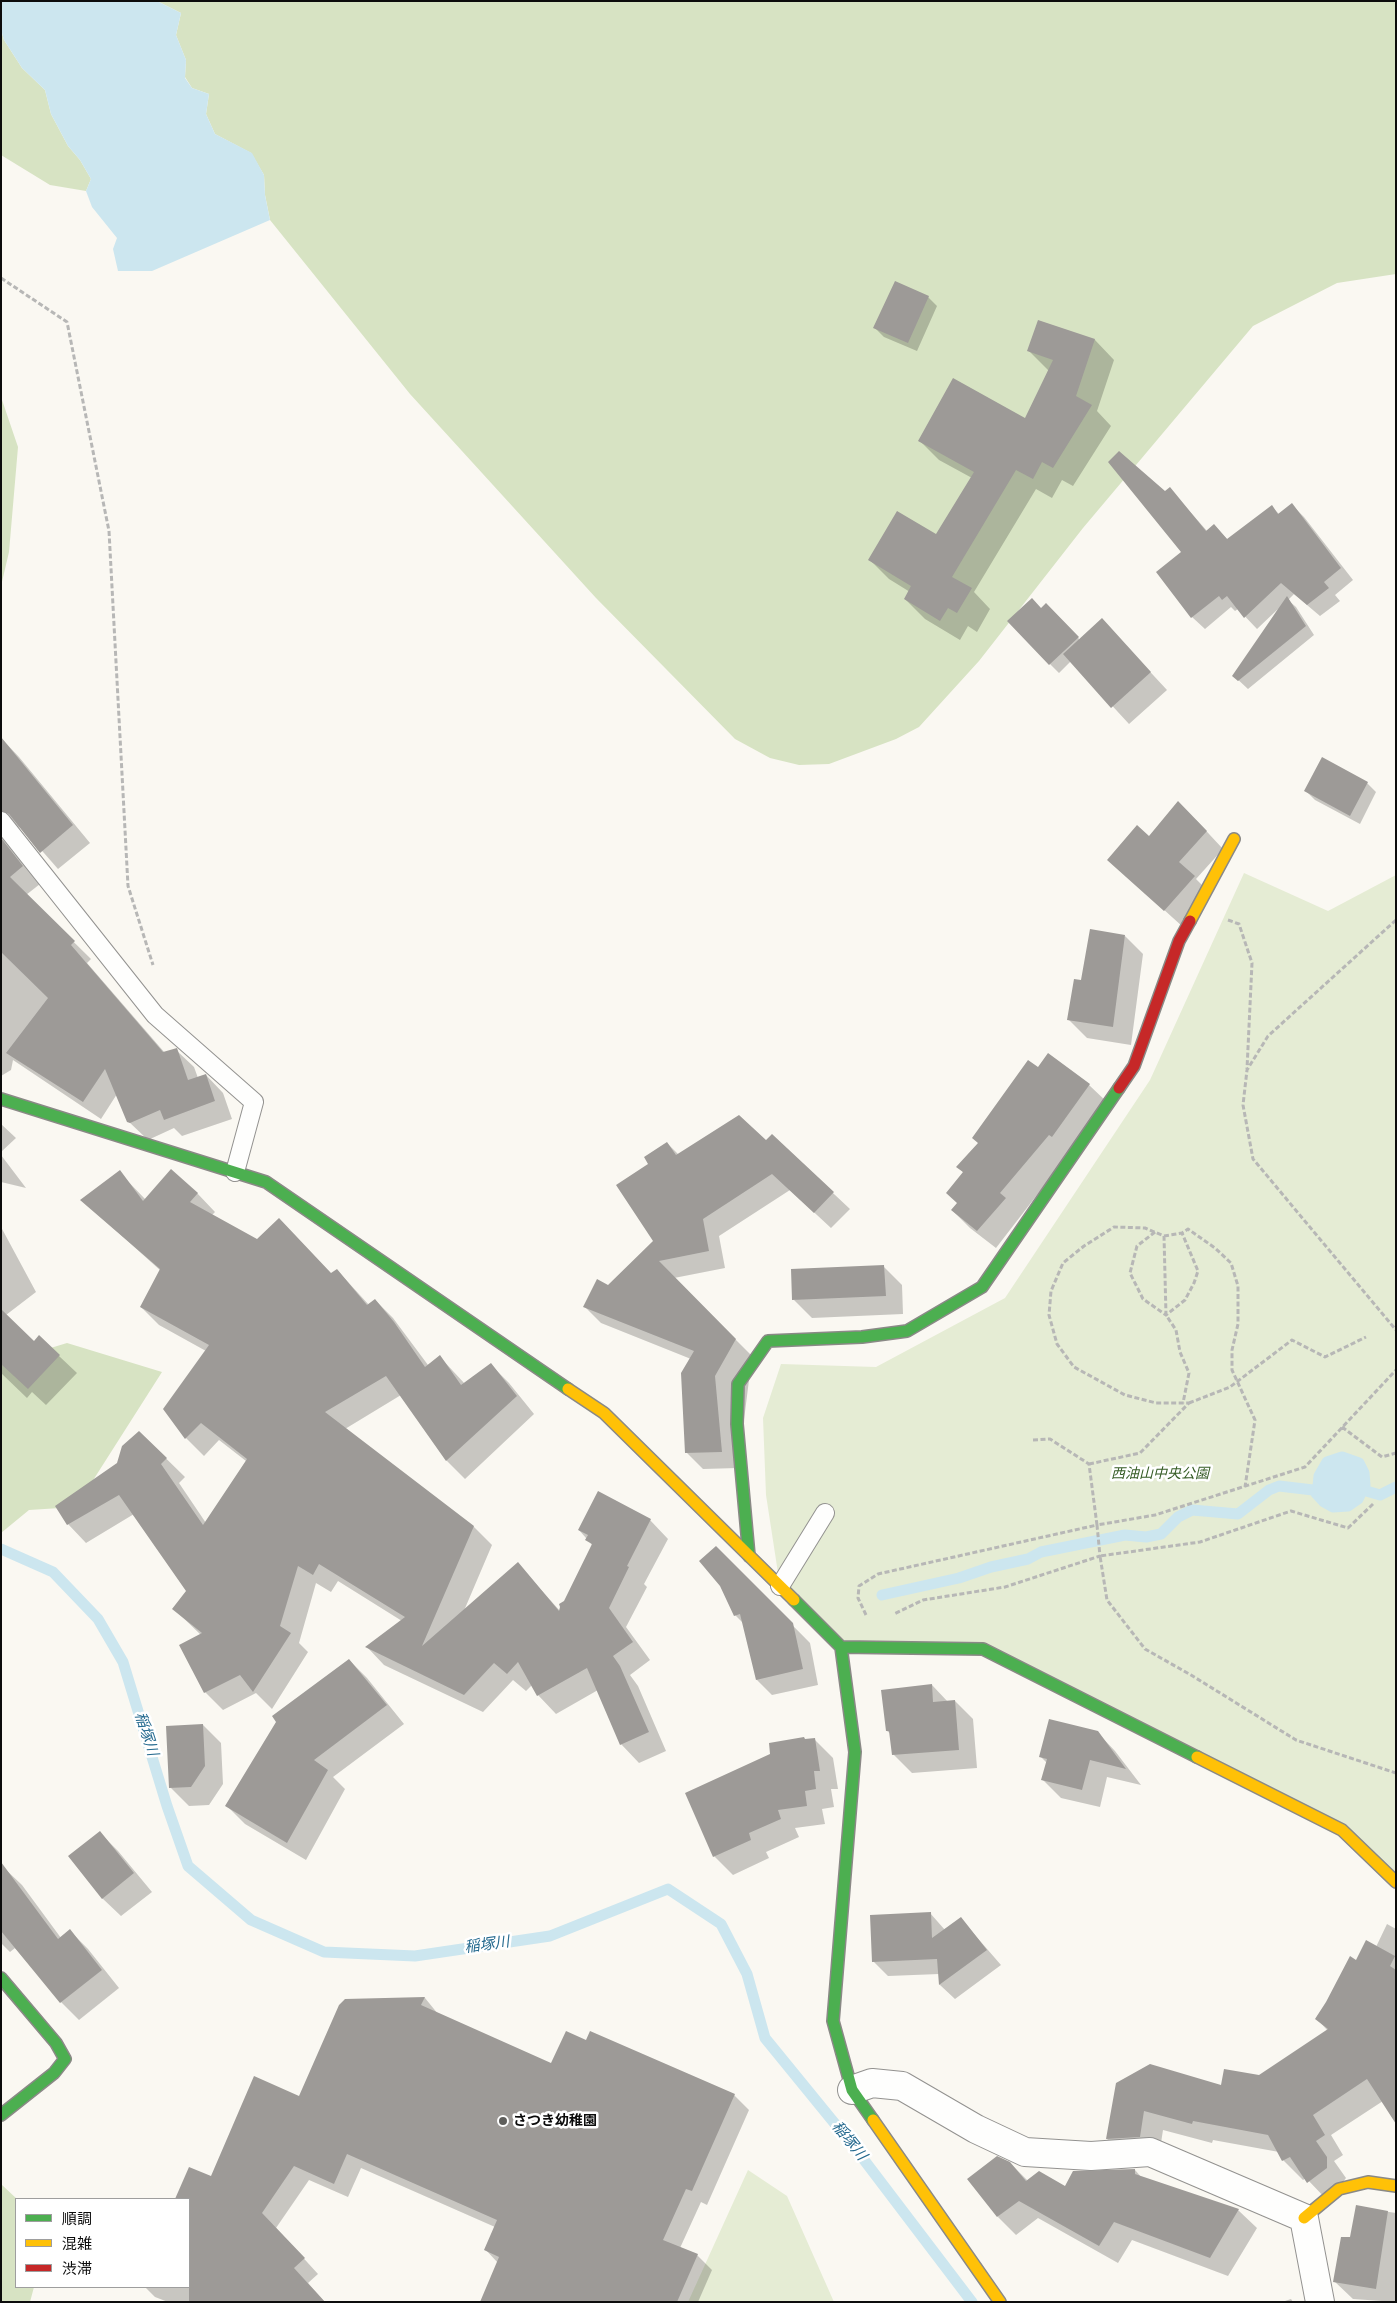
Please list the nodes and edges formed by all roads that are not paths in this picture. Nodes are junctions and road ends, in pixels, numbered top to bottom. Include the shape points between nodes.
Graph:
1 (1, 821) edge
2 (1234, 839) dead end
3 (1, 1099) edge
4 (235, 1172) junction
5 (825, 1513) dead end
6 (749, 1556) junction
7 (780, 1586) junction
8 (841, 1647) junction
9 (1396, 1882) edge
10 (1, 1978) edge
11 (852, 2090) junction
12 (1, 2115) edge
13 (1396, 2186) edge
14 (1304, 2218) junction
15 (1000, 2302) edge
16 (1320, 2302) edge

1 - 4 lane via 155,1015 254,1102
2 - 6 street via 1179,941 1134,1066 982,1287 907,1331 862,1337 768,1341 743,1376 738,1384 737,1424
3 - 4 street
4 - 6 street via 266,1182 604,1413
5 - 7 lane
6 - 7 street
7 - 8 street
8 - 9 street via 983,1649 1342,1830
8 - 11 street via 855,1752 832,2021
10 - 12 street via 56,2043 65,2059 54,2073
11 - 14 street via 872,2083 902,2086 976,2129 1025,2152 1091,2156 1150,2152
11 - 15 street
13 - 14 street via 1368,2182 1339,2189
14 - 16 street

